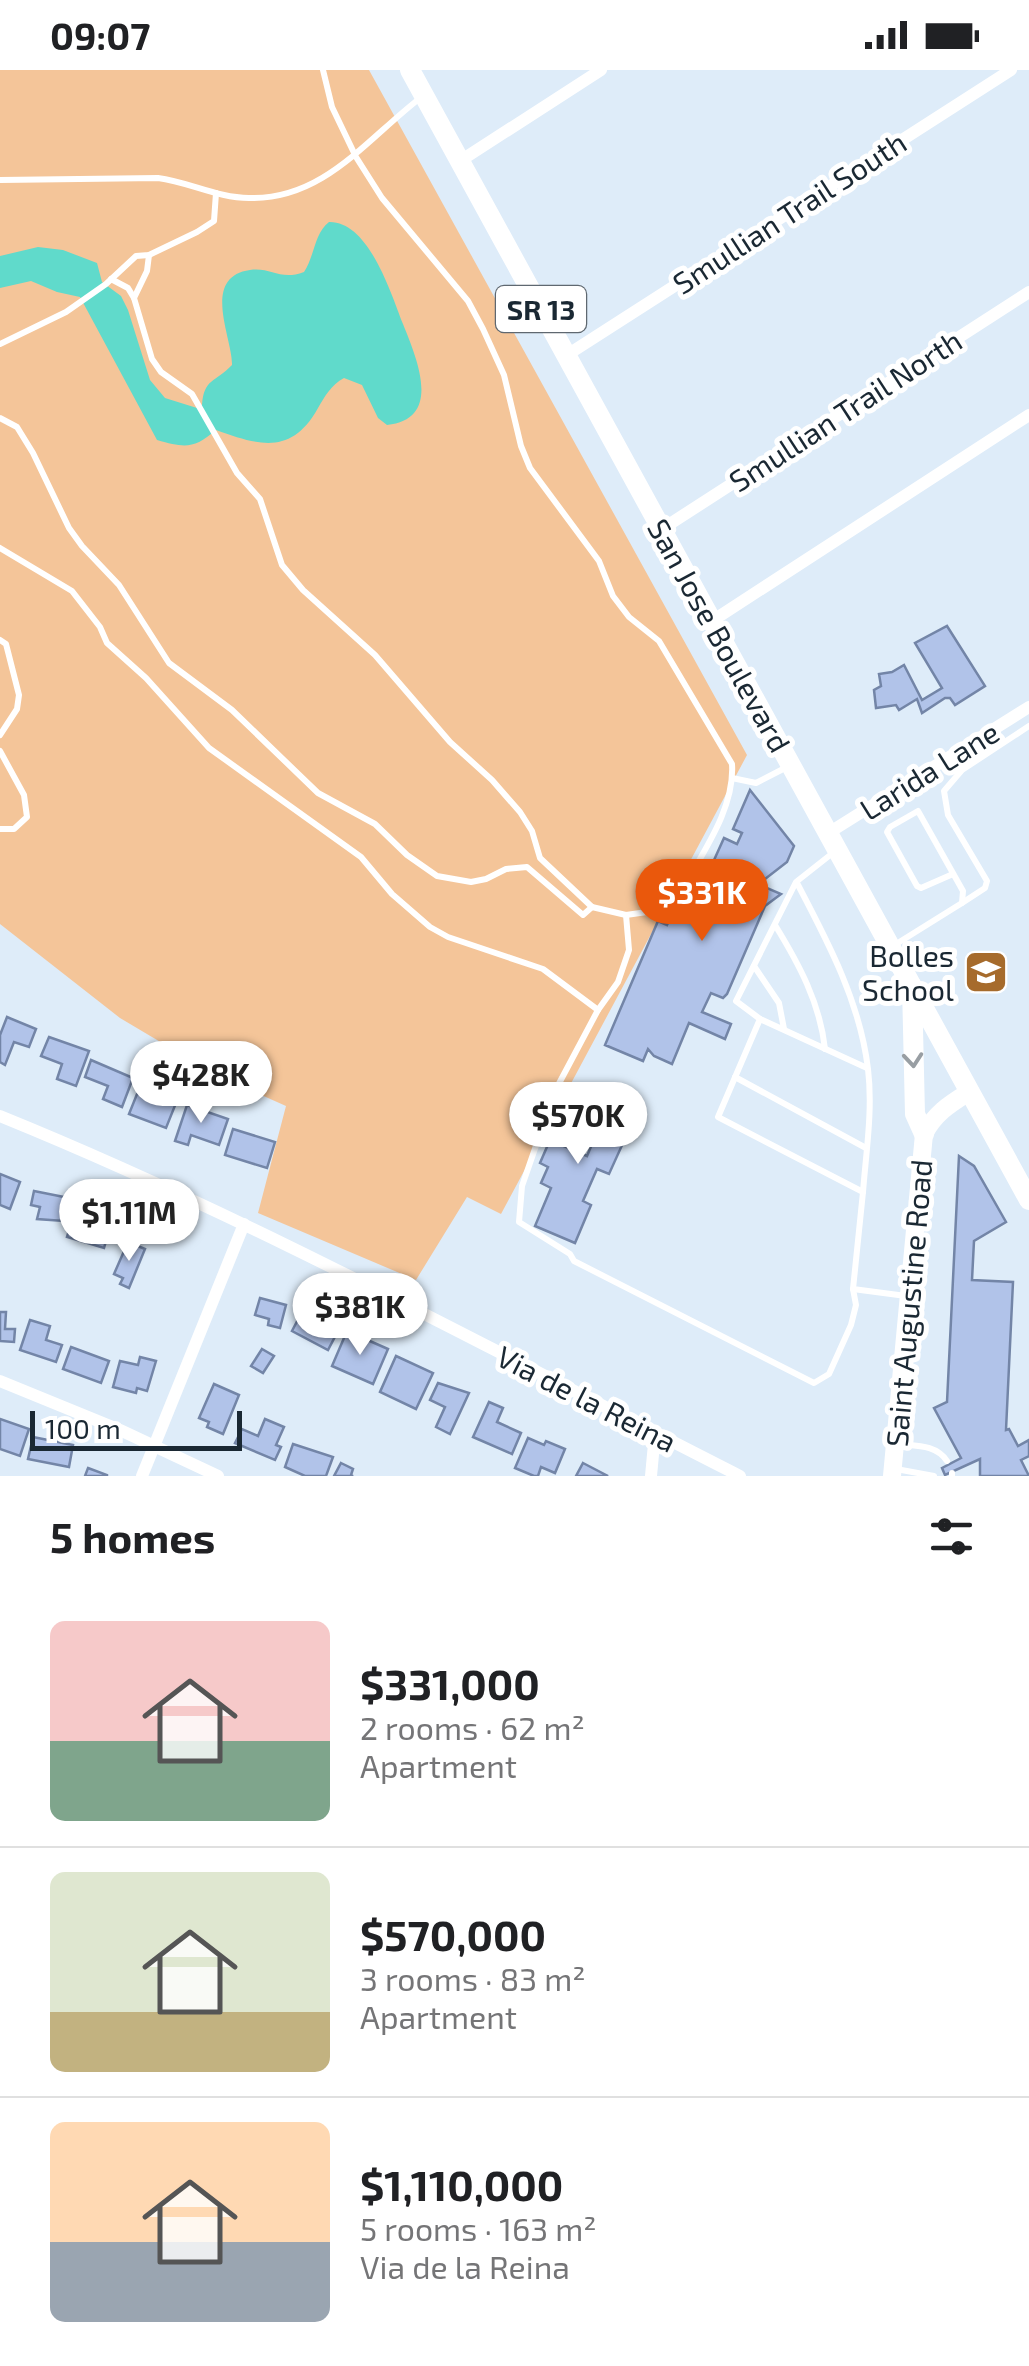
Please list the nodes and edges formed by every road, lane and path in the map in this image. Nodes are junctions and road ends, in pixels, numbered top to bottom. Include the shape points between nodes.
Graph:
1 (323, 70) edge
2 (410, 70) edge
3 (601, 70) edge
4 (1010, 70) edge
5 (424, 96) junction
6 (356, 157) junction
7 (460, 161) junction
8 (0, 180) edge
9 (216, 193) junction
10 (148, 255) junction
11 (108, 282) junction
12 (1029, 292) edge
13 (134, 298) junction
14 (0, 344) edge
15 (567, 355) junction
16 (1029, 415) edge
17 (0, 418) edge
18 (662, 529) junction
19 (0, 548) edge
20 (712, 621) junction
21 (0, 640) edge
22 (1029, 707) edge
23 (1029, 726) edge
24 (0, 735) edge
25 (0, 752) edge
26 (792, 765) junction
27 (732, 778) junction
28 (0, 828) edge
29 (834, 840) junction
30 (540, 858) junction
31 (527, 866) junction
32 (953, 874) junction
33 (796, 882) junction
34 (567, 884) junction
35 (558, 893) junction
36 (962, 903) junction
37 (592, 906) junction
38 (626, 914) junction
39 (775, 925) junction
40 (892, 946) junction
41 (754, 966) junction
42 (912, 984) junction
43 (598, 1010) junction
44 (760, 1019) junction
45 (784, 1030) junction
46 (826, 1049) junction
47 (868, 1068) junction
48 (735, 1077) junction
49 (969, 1092) junction
50 (0, 1116) edge
51 (924, 1134) junction
52 (866, 1148) junction
53 (863, 1192) junction
54 (1029, 1200) edge
55 (244, 1224) junction
56 (854, 1290) junction
57 (908, 1296) junction
58 (0, 1381) edge
59 (655, 1433) junction
60 (153, 1444) junction
61 (895, 1444) junction
62 (947, 1462) dead end
63 (892, 1472) edge
64 (142, 1476) edge
65 (218, 1476) edge
66 (651, 1476) edge
67 (740, 1476) edge
68 (934, 1476) edge

1 - 6 lane
2 - 5 main road, San Jose Boulevard / SR 13
3 - 7 street
4 - 15 street, Smullian Trail South
5 - 6 lane
5 - 7 main road, San Jose Boulevard / SR 13
6 - 9 lane via 292,192 249,198
6 - 27 lane via 468,301 504,375 530,468 599,561 613,596 672,658 732,764
7 - 15 main road, San Jose Boulevard / SR 13
8 - 9 lane via 158,178
9 - 10 lane via 214,220
10 - 11 lane via 129,260
10 - 13 lane
11 - 13 lane via 128,288
11 - 14 lane via 66,312
12 - 18 street, Smullian Trail North
13 - 30 lane via 152,360 192,394 237,473 260,498 282,565 492,780 532,831
15 - 18 main road, San Jose Boulevard / SR 13
16 - 20 street
17 - 31 lane via 16,427 70,528 119,585 169,663 232,710 318,794 375,824 437,876 471,882
18 - 20 main road, San Jose Boulevard / SR 13
19 - 43 lane via 72,591 108,643 209,748 361,857 430,927 543,969
20 - 26 main road, San Jose Boulevard / SR 13
21 - 24 lane via 19,695
22 - 29 street, Larida Lane
23 - 36 lane via 962,770 944,790 948,814 987,881
25 - 28 lane via 27,806 27,817 14,829
26 - 27 lane via 756,783
26 - 29 main road, San Jose Boulevard / SR 13
27 - 38 lane via 726,807 682,892 654,910
29 - 33 lane
29 - 40 main road, San Jose Boulevard / SR 13
30 - 31 lane
30 - 34 lane
31 - 35 lane
32 - 32 lane via 918,811 890,826 887,832 917,886
32 - 36 lane
33 - 39 lane
33 - 47 lane via 831,946
34 - 35 lane
34 - 37 lane
35 - 37 lane via 583,915
36 - 40 lane
37 - 38 lane
38 - 43 lane via 628,950 618,982
39 - 41 lane
39 - 46 lane via 806,980
40 - 42 main road, San Jose Boulevard / SR 13
41 - 44 lane via 736,1001
41 - 45 lane via 779,1003
42 - 49 main road, San Jose Boulevard / SR 13
42 -> 51 main road via 915,1114
43 - 56 lane via 554,1091 522,1186 518,1222 574,1261 814,1383 829,1374 852,1324
44 - 45 lane
44 - 48 lane
45 - 46 lane
46 - 47 lane
47 - 52 lane
48 - 52 lane
48 - 53 lane via 718,1118
49 - 51 main road, Saint Augustine Road via 931,1120
49 - 54 main road, San Jose Boulevard / SR 13
50 - 55 street, Via de la Reina
51 - 57 main road, Saint Augustine Road
52 - 53 lane
53 - 56 lane
55 - 59 street, Via de la Reina
55 - 60 street
56 - 57 lane
57 - 61 main road, Saint Augustine Road
58 - 60 street
59 - 66 street
59 - 67 street, Via de la Reina
60 - 64 street
60 - 65 street
61 - 62 lane via 933,1449
61 - 63 main road, Saint Augustine Road
63 - 68 lane

